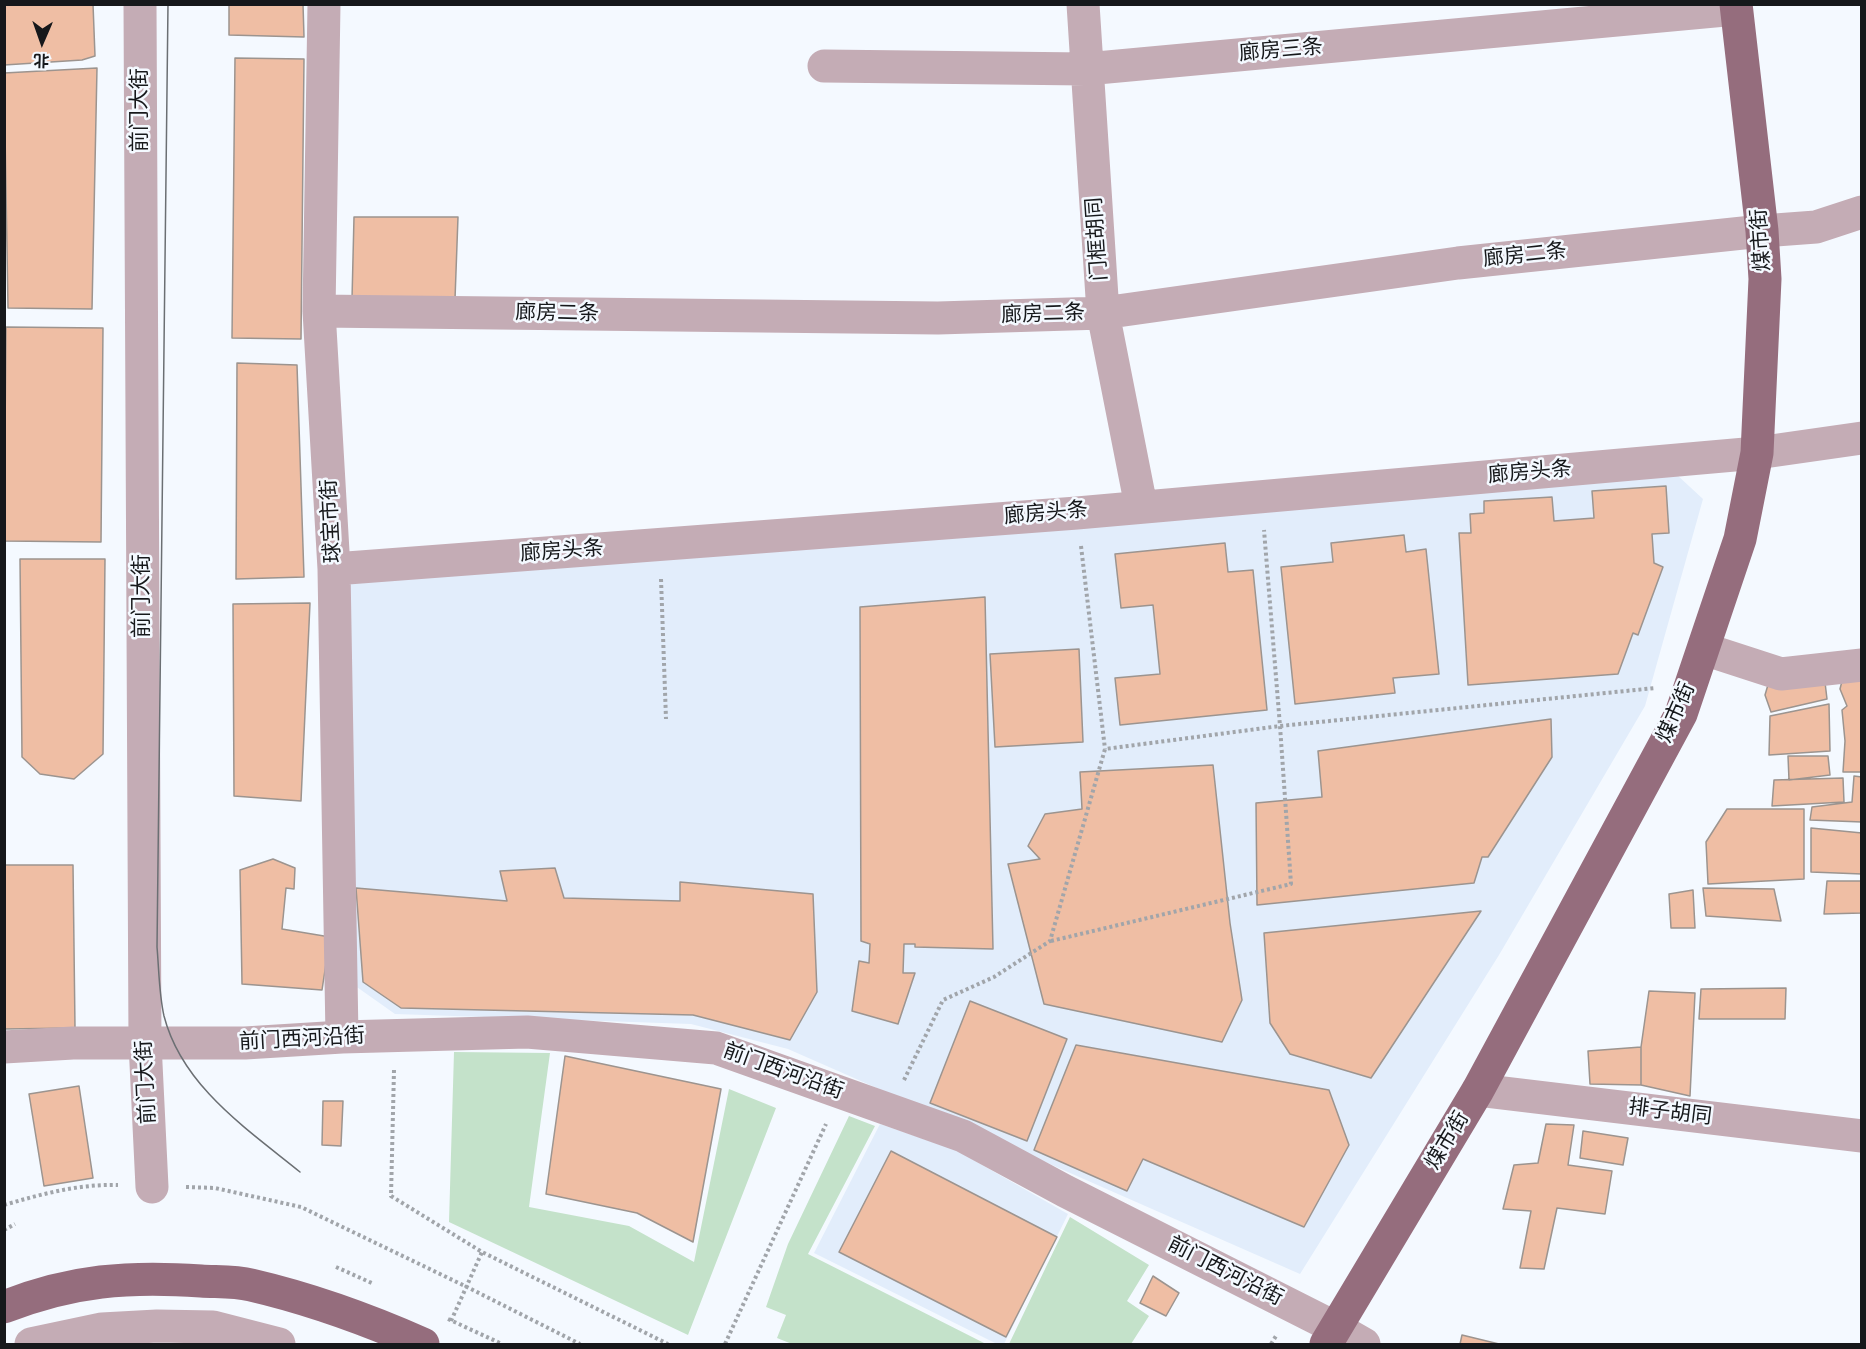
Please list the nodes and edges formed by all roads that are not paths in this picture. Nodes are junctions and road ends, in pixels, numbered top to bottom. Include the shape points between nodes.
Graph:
1 (140, 4) edge
2 (324, 4) edge
3 (1083, 4) edge
4 (1736, 7) edge
5 (824, 66) dead end
6 (1086, 69) junction
7 (1862, 212) edge
8 (1762, 231) junction
9 (319, 311) junction
10 (1103, 313) junction
11 (1862, 438) edge
12 (1757, 453) junction
13 (1141, 506) junction
14 (334, 569) junction
15 (1704, 650) junction
16 (1862, 665) edge
17 (342, 1037) junction
18 (145, 1042) junction
19 (4, 1047) edge
20 (1478, 1090) junction
21 (1862, 1136) edge
22 (152, 1187) road end
23 (4, 1307) edge
24 (1331, 1336) edge
25 (31, 1344) edge
26 (279, 1344) edge
27 (423, 1344) edge
28 (1364, 1344) edge

1 - 18 street, 前门大街
2 - 9 street, 球宝市街
3 - 6 street, 门框胡同
4 - 6 street, 廊房三条
4 - 8 main road, 煤市街
5 - 6 street, 廊房三条
6 - 10 street, 门框胡同
7 - 8 street, 廊房二条 via 1816,227
8 - 10 street, 廊房二条 via 1458,264
8 - 12 main road, 煤市街 via 1765,279
9 - 10 street, 廊房二条 via 938,318
9 - 14 street, 球宝市街
10 - 13 street, 门框胡同
11 - 12 street, 廊房头条
12 - 13 street, 廊房头条
12 - 15 main road, 煤市街 via 1740,538
13 - 14 street, 廊房头条
14 - 17 street, 球宝市街
15 - 16 street via 1781,674
15 - 20 main road, 煤市街 via 1681,714
17 - 18 street, 前门西河沿街 via 234,1043
17 - 24 street, 前门西河沿街 via 527,1032 716,1047 963,1136
18 - 19 street, 前门西河沿街
18 - 22 street, 前门大街
20 - 21 street, 排子胡同
20 - 24 main road, 煤市街
23 - 27 main road via 36,1294 94,1281 154,1278 249,1284 383,1326
24 - 28 street, 前门西河沿街
25 - 26 street via 102,1329 158,1326 213,1327

